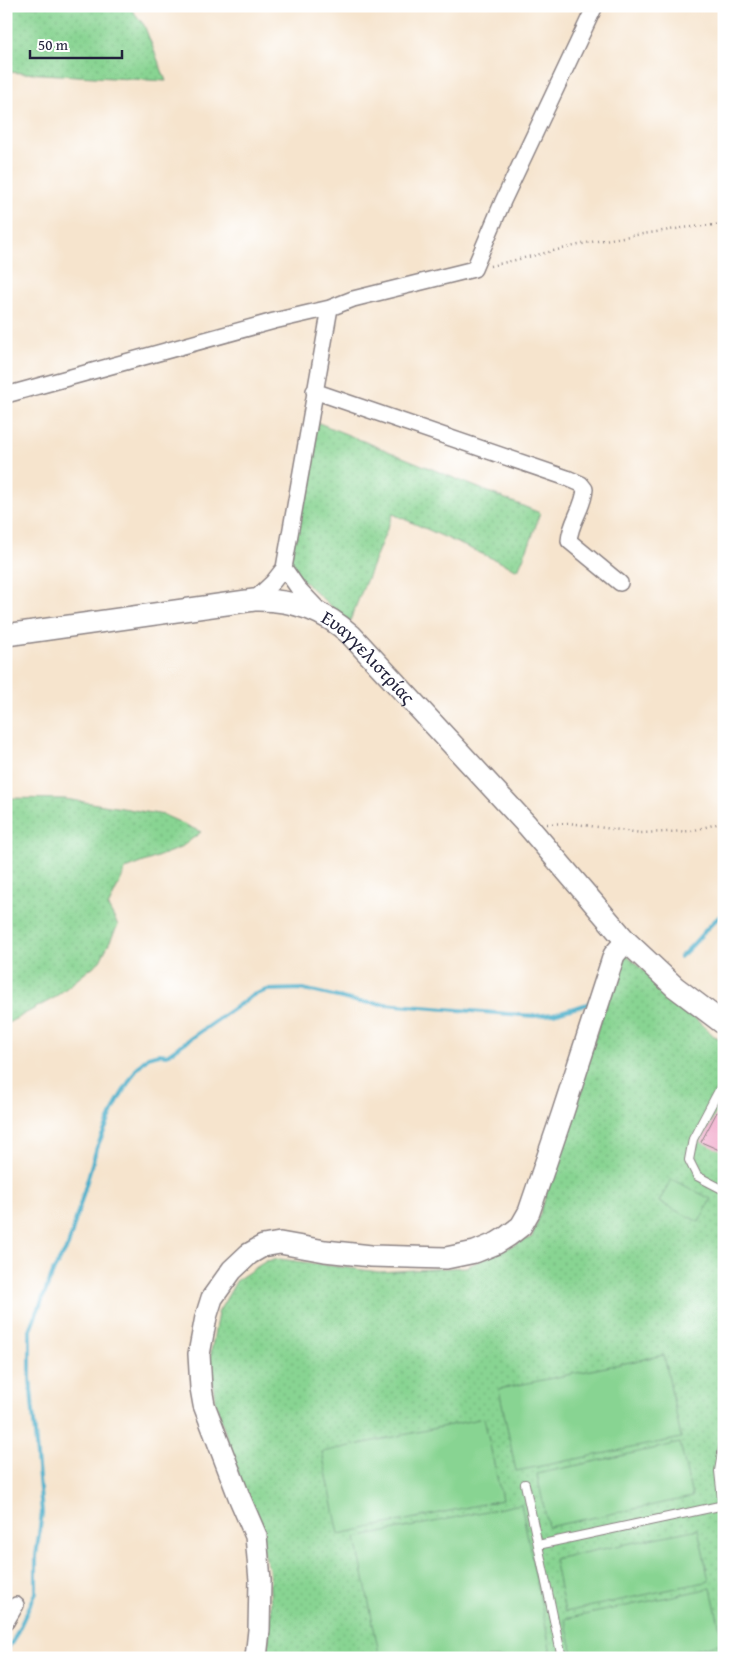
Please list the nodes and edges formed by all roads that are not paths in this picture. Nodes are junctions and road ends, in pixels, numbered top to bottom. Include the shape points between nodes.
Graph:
1 (595, 6) edge
2 (330, 308) junction
3 (314, 391) junction
4 (6, 395) edge
5 (284, 568) junction
6 (620, 583) dead end
7 (254, 600) junction
8 (322, 613) junction
9 (6, 635) edge
10 (626, 941) junction
11 (724, 1024) edge
12 (724, 1081) edge
13 (724, 1190) edge
14 (724, 1442) edge
15 (525, 1484) dead end
16 (723, 1507) edge
17 (538, 1545) junction
18 (16, 1605) dead end
19 (6, 1622) edge
20 (256, 1658) edge
21 (562, 1658) edge

1 - 2 street via 474,269
2 - 3 street
2 - 4 street
3 - 5 street
3 - 6 street via 581,484 585,498 569,541
5 - 7 street
5 - 8 street
7 - 8 main road, Ευαγγελιστρίας via 291,602
7 - 9 main road, Ευαγγελιστρίας
8 - 10 main road, Ευαγγελιστρίας via 351,635 527,825
10 - 11 main road, Ευαγγελιστρίας via 675,987
10 - 20 main road via 614,955 559,1124 521,1226 497,1243 446,1258 371,1256 280,1243 263,1246 232,1270 212,1298 199,1354 201,1388 207,1413 256,1536 260,1580
12 - 13 lane via 693,1139 689,1160 697,1176
14 - 16 lane via 719,1471
15 - 17 lane
16 - 17 lane
17 - 21 lane
18 - 19 street

